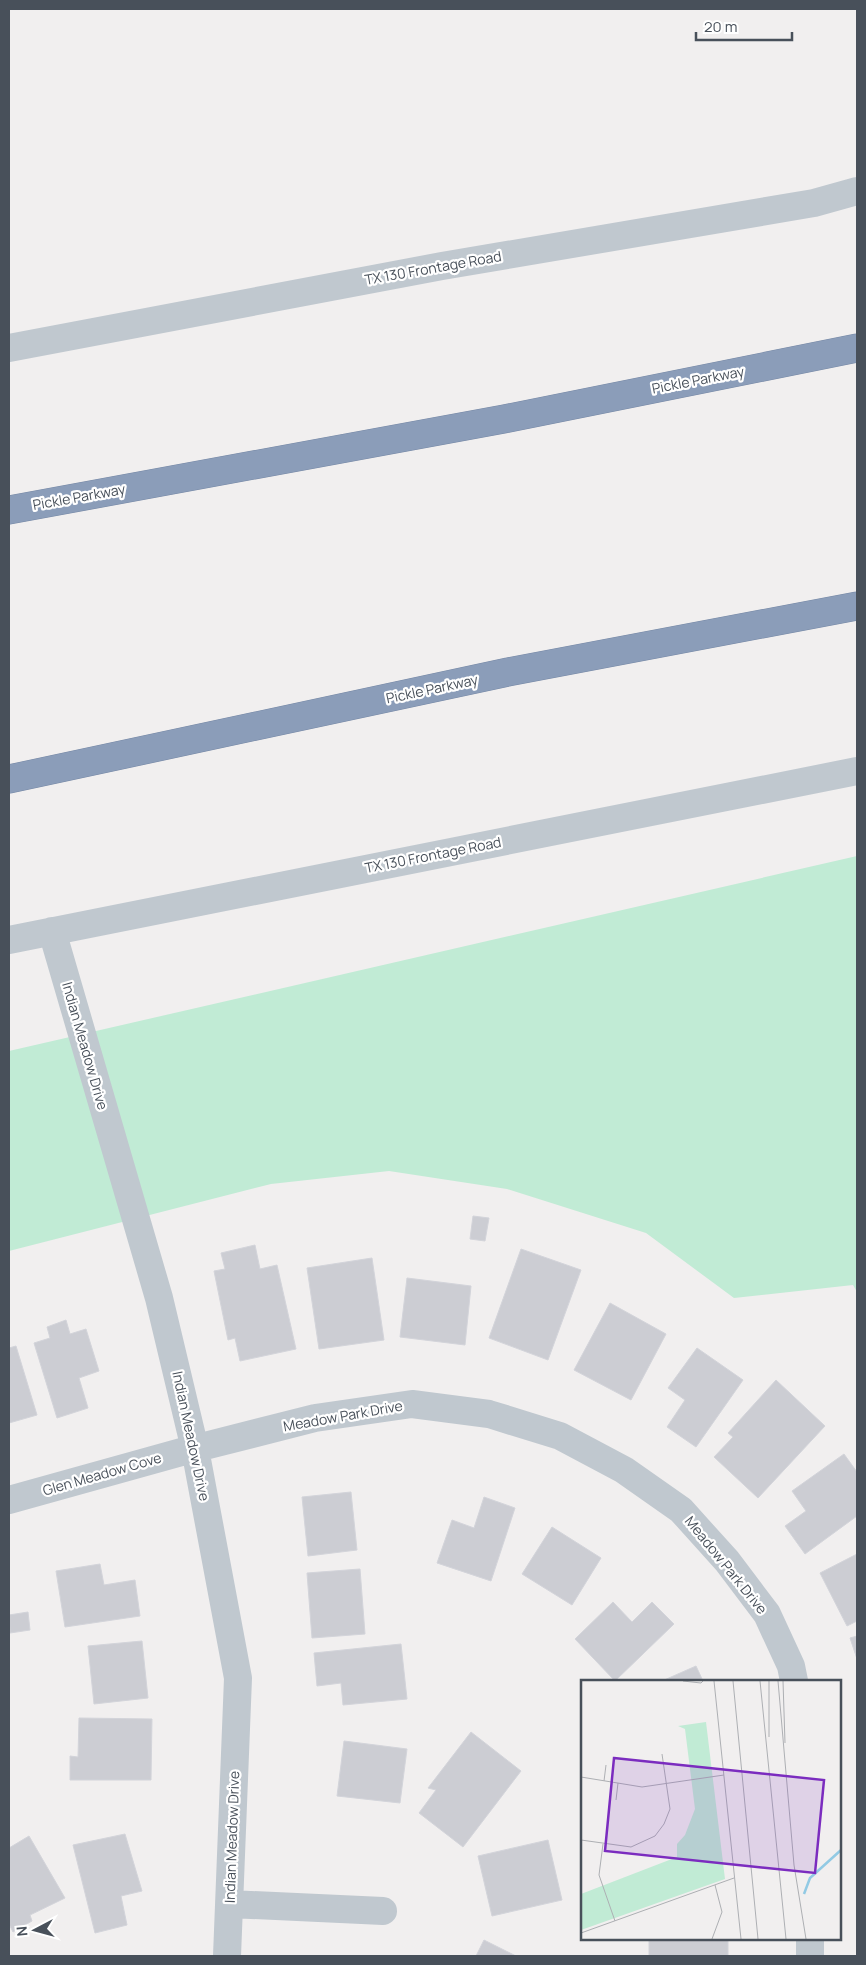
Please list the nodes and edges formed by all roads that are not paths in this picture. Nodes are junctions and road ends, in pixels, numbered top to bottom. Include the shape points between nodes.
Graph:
1 (857, 191) edge
2 (9, 348) edge
3 (857, 348) edge
4 (9, 510) edge
5 (857, 606) edge
6 (857, 771) edge
7 (9, 779) edge
8 (52, 931) junction
9 (9, 940) edge
10 (195, 1449) junction
11 (9, 1500) edge
12 (794, 1680) edge
13 (230, 1904) junction
14 (383, 1911) dead end
15 (810, 1940) edge
16 (227, 1956) edge
17 (810, 1956) edge

1 - 2 street, TX 130 Frontage Road via 814,203 442,266
3 - 4 highway, Pickle Parkway via 494,420
5 - 7 highway, Pickle Parkway via 508,672
6 - 8 street, TX 130 Frontage Road
8 - 9 street, TX 130 Frontage Road
8 - 10 street, Indian Meadow Drive via 159,1298
10 - 11 street, Glen Meadow Cove
10 - 12 street, Meadow Park Drive via 315,1418 412,1404 489,1414 560,1436 624,1470 681,1510 767,1614 791,1666
10 - 13 street, Indian Meadow Drive via 238,1678
13 - 14 street
13 - 16 street, Indian Meadow Drive
15 - 17 street

